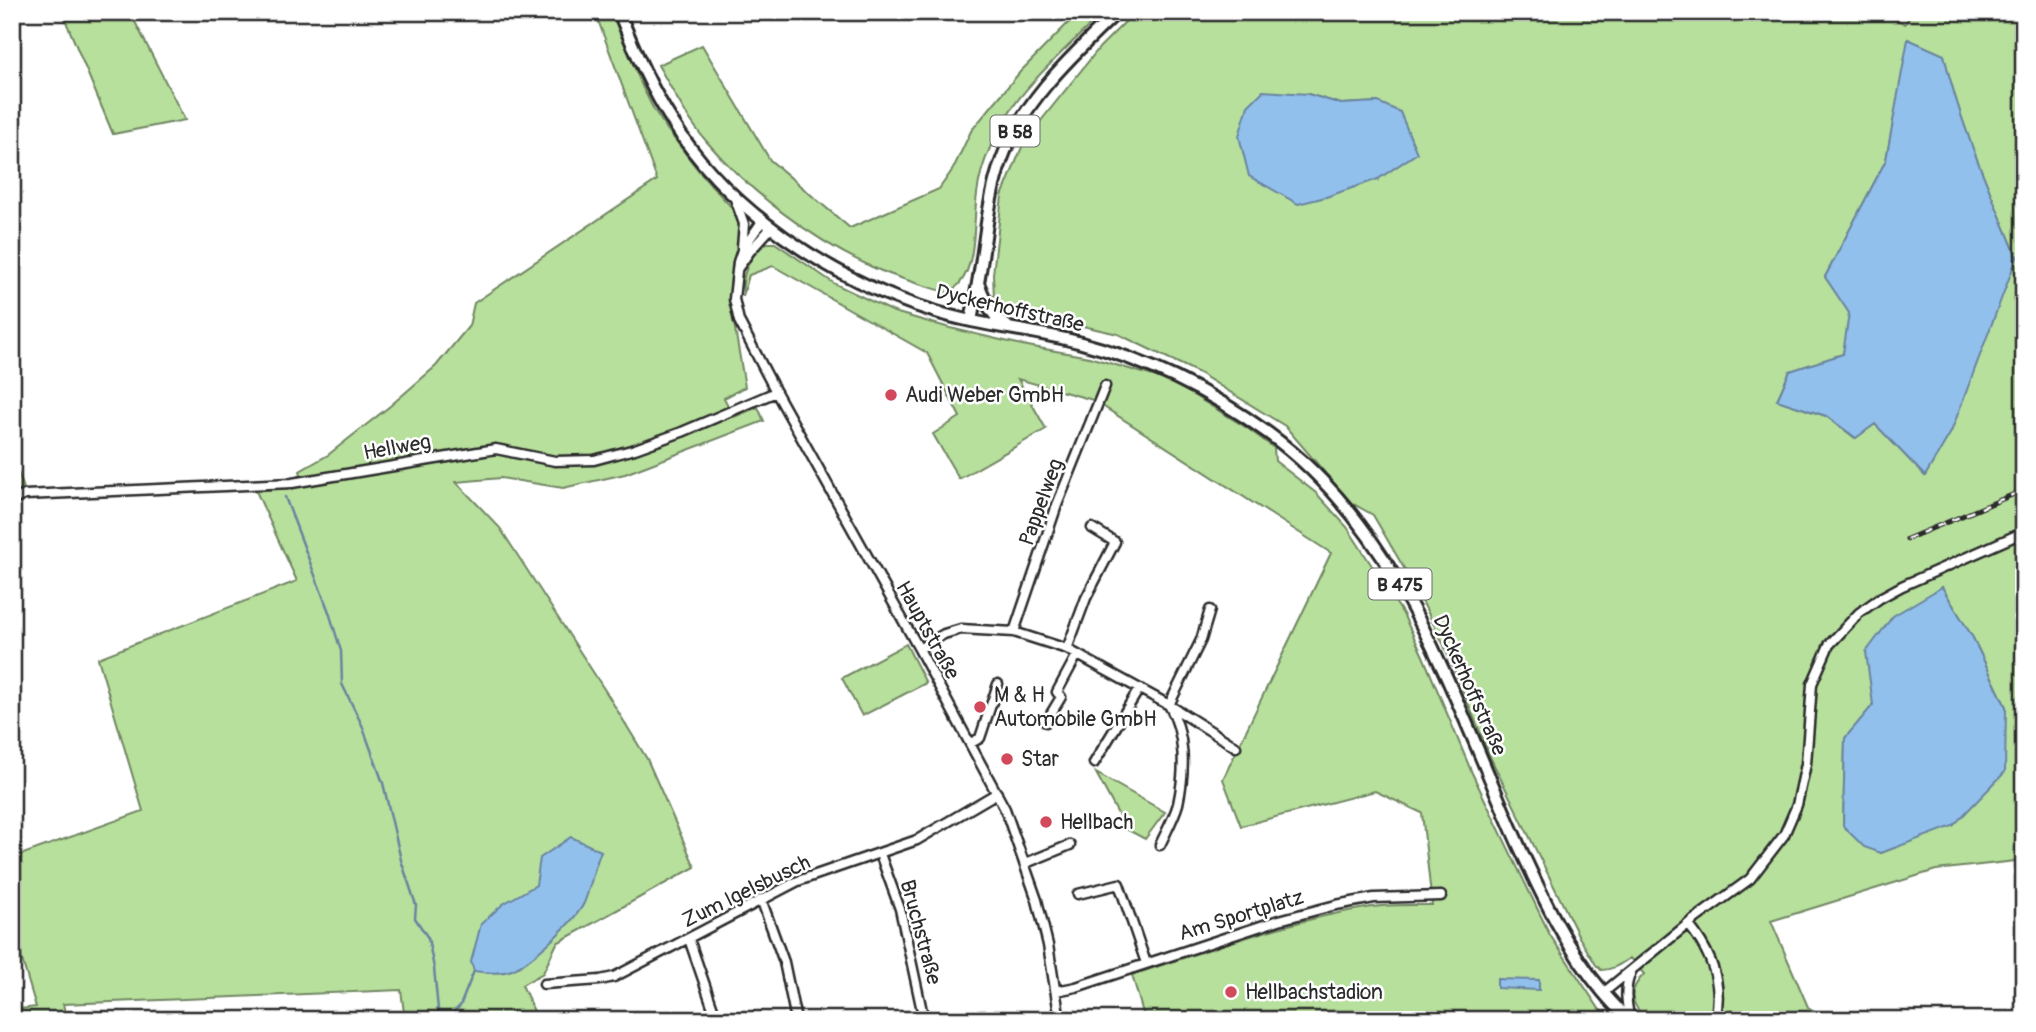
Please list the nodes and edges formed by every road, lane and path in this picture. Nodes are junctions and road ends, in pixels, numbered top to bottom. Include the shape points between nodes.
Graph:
1 (619, 12) edge
2 (1116, 12) edge
3 (733, 193) junction
4 (768, 223) junction
5 (742, 250) junction
6 (737, 271) junction
7 (978, 283) junction
8 (971, 321) junction
9 (1013, 330) junction
10 (1105, 386) dead end
11 (776, 392) junction
12 (12, 500) edge
13 (1092, 528) dead end
14 (2024, 532) edge
15 (1210, 610) dead end
16 (1014, 632) junction
17 (919, 649) junction
18 (1067, 649) junction
19 (1077, 655) junction
20 (998, 684) dead end
21 (1139, 689) junction
22 (1169, 705) junction
23 (1046, 722) dead end
24 (971, 743) junction
25 (1236, 747) dead end
26 (1094, 763) dead end
27 (997, 793) junction
28 (1070, 845) dead end
29 (1160, 845) dead end
30 (880, 854) junction
31 (1026, 863) junction
32 (1078, 894) dead end
33 (1440, 896) dead end
34 (761, 899) junction
35 (1688, 924) junction
36 (689, 939) junction
37 (1146, 963) junction
38 (1633, 969) junction
39 (544, 984) dead end
40 (1056, 991) junction
41 (1603, 993) junction
42 (717, 1020) edge
43 (796, 1020) edge
44 (924, 1020) edge
45 (1060, 1020) edge
46 (1629, 1020) edge
47 (1715, 1020) edge

1 - 3 main road, Dyckerhoffstraße via 673,124
2 - 7 main road, B 58 via 1048,83 1011,138 991,194
3 - 4 main road, Dyckerhoffstraße
3 - 5 street via 744,224
4 - 5 street, Hauptstraße
4 - 6 street
4 - 8 main road, Dyckerhoffstraße via 843,274 883,293
5 - 6 street, Hauptstraße
6 - 11 street, Hauptstraße via 734,299 739,321
7 - 8 main road, B 58
7 - 9 main road via 995,317
8 - 9 main road, Dyckerhoffstraße / B 475
9 - 41 main road, Dyckerhoffstraße / B 475 via 1114,352 1176,377 1270,435 1342,501 1388,563 1413,607 1544,898
10 - 16 street, Pappelweg via 1057,505
11 - 12 street, Hellweg via 682,432 594,460 555,461 496,449 292,483 25,495
11 - 17 street, Hauptstraße
13 - 18 street via 1115,542 1086,598
14 - 35 street via 1880,598 1829,645 1812,684 1806,764 1784,835 1750,878
15 - 22 street via 1201,640
16 - 17 street via 961,629
16 - 18 street
17 - 24 street, Hauptstraße
18 - 19 street
19 - 21 street
19 - 23 street
20 - 24 street via 981,738
21 - 22 street
21 - 26 street
22 - 25 street
22 - 29 street via 1180,734 1183,760 1178,805
24 - 27 street, Hauptstraße
27 - 30 street, Zum Igelsbusch via 917,840
27 - 31 street, Hauptstraße
28 - 31 street
30 - 34 street, Zum Igelsbusch via 798,881
30 - 44 street, Bruchstraße via 900,909
31 - 40 street, Hauptstraße
32 - 37 street via 1119,884
33 - 37 street, Am Sportplatz via 1374,898 1336,905
34 - 36 street, Zum Igelsbusch
34 - 43 street via 783,962
35 - 38 street
35 - 47 street via 1710,957 1716,976 1719,1004
36 - 39 street, Zum Igelsbusch via 614,977
36 - 42 street
37 - 40 street, Am Sportplatz
38 - 41 street
38 - 46 street via 1626,984
40 - 45 street, Hauptstraße
41 - 46 main road, Dyckerhoffstraße / B 475

